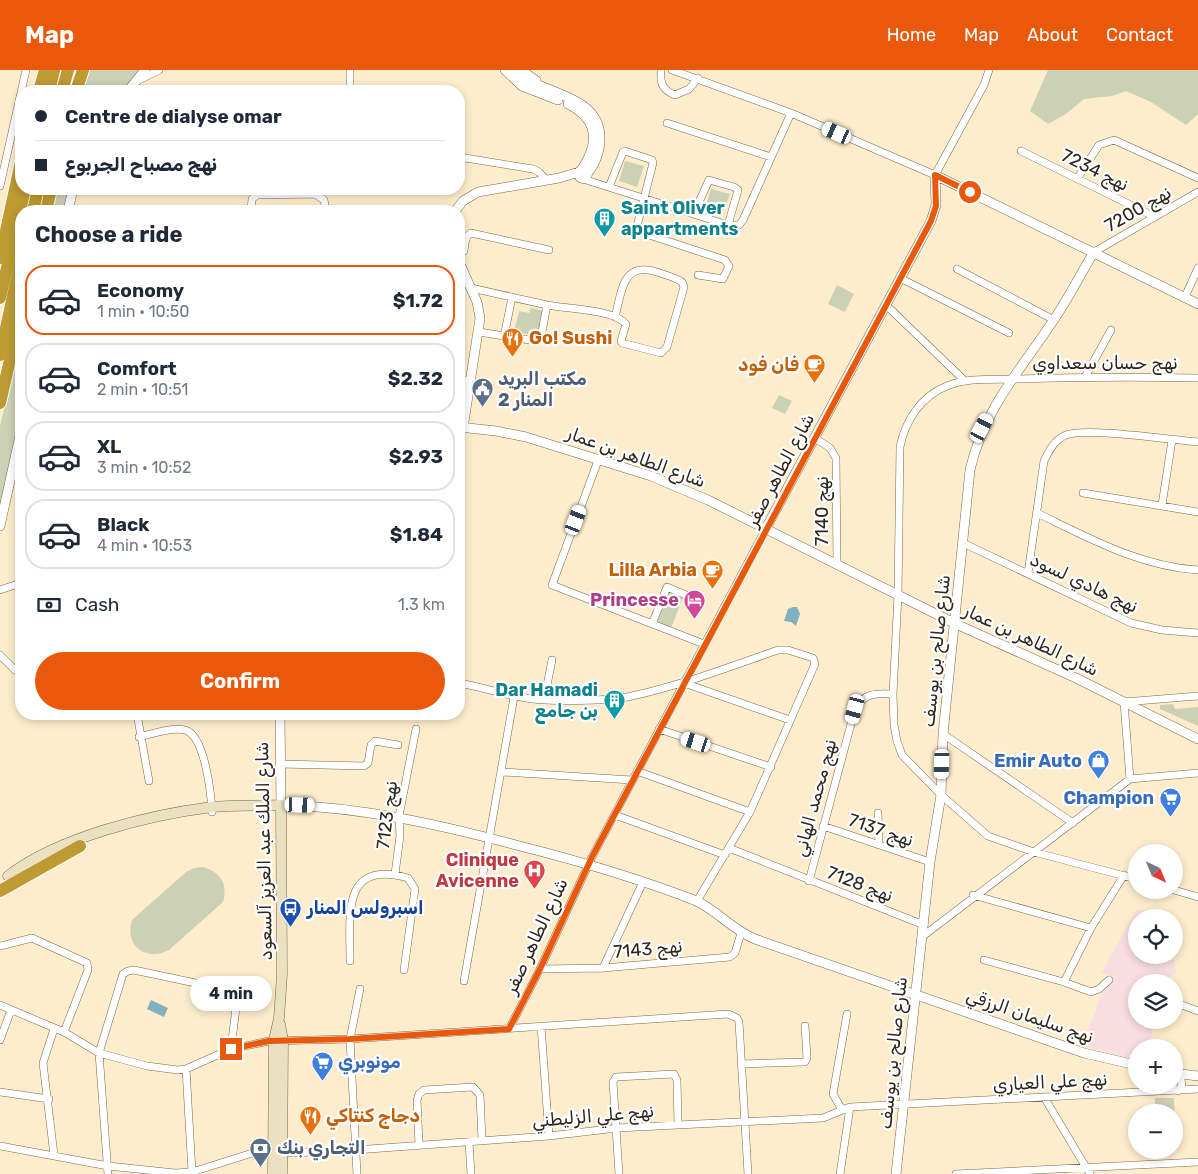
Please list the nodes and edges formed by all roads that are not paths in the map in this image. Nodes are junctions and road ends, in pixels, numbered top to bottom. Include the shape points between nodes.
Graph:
1 (26, 70) edge
2 (45, 70) edge
3 (54, 70) edge
4 (68, 70) edge
5 (83, 70) edge
6 (145, 70) edge
7 (159, 70) edge
8 (350, 70) edge
9 (505, 70) edge
10 (514, 70) edge
11 (523, 70) edge
12 (660, 70) edge
13 (672, 70) edge
14 (989, 70) edge
15 (698, 78) junction
16 (139, 80) junction
17 (23, 85) edge
18 (41, 85) edge
19 (50, 85) edge
20 (64, 85) edge
21 (78, 85) edge
22 (134, 85) edge
23 (350, 85) edge
24 (558, 100) junction
25 (582, 105) junction
26 (790, 113) junction
27 (15, 119) edge
28 (667, 123) dead end
29 (1022, 151) dead end
30 (772, 157) junction
31 (465, 158) edge
32 (583, 175) junction
33 (935, 175) junction
34 (1198, 178) edge
35 (1077, 179) junction
36 (546, 180) junction
37 (0, 186) edge
38 (609, 187) junction
39 (15, 189) edge
40 (1198, 192) edge
41 (316, 195) edge
42 (644, 197) junction
43 (325, 205) edge
44 (460, 205) edge
45 (694, 213) junction
46 (1155, 217) junction
47 (728, 225) junction
48 (15, 233) edge
49 (465, 244) edge
50 (550, 250) dead end
51 (1094, 252) junction
52 (0, 258) edge
53 (1198, 268) edge
54 (957, 269) dead end
55 (465, 275) edge
56 (698, 275) dead end
57 (902, 279) junction
58 (15, 287) edge
59 (471, 288) junction
60 (512, 297) junction
61 (1185, 297) junction
62 (0, 298) edge
63 (1198, 304) edge
64 (547, 305) junction
65 (887, 306) junction
66 (614, 317) junction
67 (1054, 320) junction
68 (1111, 330) dead end
69 (479, 332) junction
70 (1009, 333) dead end
71 (504, 337) junction
72 (15, 338) edge
73 (0, 354) edge
74 (1085, 377) junction
75 (1198, 378) edge
76 (1013, 379) junction
77 (465, 381) edge
78 (965, 381) junction
79 (469, 382) junction
80 (0, 402) edge
81 (465, 405) edge
82 (465, 428) edge
83 (815, 438) junction
84 (1172, 440) junction
85 (1198, 442) edge
86 (15, 458) edge
87 (599, 458) junction
88 (1083, 493) dead end
89 (1162, 505) junction
90 (1037, 512) junction
91 (1198, 512) edge
92 (0, 526) edge
93 (765, 530) junction
94 (963, 543) junction
95 (837, 564) junction
96 (1198, 570) edge
97 (1028, 573) junction
98 (15, 585) edge
99 (0, 590) edge
100 (898, 595) junction
101 (693, 598) dead end
102 (652, 624) junction
103 (956, 624) junction
104 (1198, 633) edge
105 (704, 644) junction
106 (0, 655) edge
107 (552, 660) dead end
108 (15, 670) dead end
109 (684, 683) junction
110 (465, 684) edge
111 (893, 694) junction
112 (1198, 696) edge
113 (514, 697) junction
114 (544, 700) junction
115 (1124, 702) junction
116 (138, 720) edge
117 (280, 720) edge
118 (790, 720) junction
119 (659, 729) junction
120 (416, 730) dead end
121 (943, 734) junction
122 (140, 737) junction
123 (1198, 739) edge
124 (398, 745) dead end
125 (280, 764) junction
126 (771, 767) junction
127 (637, 770) junction
128 (502, 772) junction
129 (1198, 773) edge
130 (1130, 779) junction
131 (632, 780) junction
132 (149, 781) dead end
133 (941, 795) junction
134 (281, 805) junction
135 (212, 810) junction
136 (750, 812) junction
137 (878, 813) dead end
138 (614, 815) junction
139 (399, 816) junction
140 (1073, 823) junction
141 (823, 826) junction
142 (490, 838) junction
143 (879, 845) junction
144 (80, 846) junction
145 (729, 848) junction
146 (1034, 852) junction
147 (725, 855) junction
148 (930, 862) junction
149 (588, 864) junction
150 (395, 874) junction
151 (1124, 875) junction
152 (1128, 876) edge
153 (3, 877) edge
154 (809, 881) junction
155 (643, 882) junction
156 (0, 891) edge
157 (1183, 893) edge
158 (973, 896) junction
159 (1198, 897) edge
160 (697, 901) junction
161 (924, 925) junction
162 (1091, 928) junction
163 (741, 933) junction
164 (923, 936) junction
165 (0, 946) edge
166 (984, 960) dead end
167 (350, 961) dead end
168 (603, 968) junction
169 (540, 969) junction
170 (404, 970) dead end
171 (1109, 980) dead end
172 (464, 981) dead end
173 (1064, 982) junction
174 (360, 988) dead end
175 (915, 994) junction
176 (0, 1005) edge
177 (1183, 1006) edge
178 (11, 1010) junction
179 (1198, 1011) edge
180 (848, 1014) dead end
181 (541, 1026) junction
182 (805, 1026) dead end
183 (54, 1029) junction
184 (509, 1029) junction
185 (64, 1032) junction
186 (350, 1039) junction
187 (0, 1040) edge
188 (279, 1041) junction
189 (231, 1049) junction
190 (100, 1053) junction
191 (1128, 1063) edge
192 (742, 1064) junction
193 (186, 1069) junction
194 (1183, 1075) edge
195 (1198, 1076) edge
196 (1198, 1089) edge
197 (1183, 1090) edge
198 (0, 1092) edge
199 (1128, 1093) edge
200 (1044, 1097) junction
201 (49, 1099) junction
202 (904, 1103) junction
203 (850, 1107) junction
204 (842, 1110) junction
205 (744, 1120) junction
206 (678, 1124) junction
207 (616, 1128) junction
208 (549, 1136) junction
209 (482, 1140) junction
210 (469, 1142) junction
211 (419, 1144) junction
212 (0, 1146) edge
213 (355, 1150) junction
214 (278, 1151) junction
215 (54, 1155) junction
216 (1198, 1162) edge
217 (108, 1166) junction
218 (1088, 1171) edge
219 (192, 1172) junction
220 (108, 1174) edge
221 (273, 1174) edge
222 (282, 1174) edge
223 (357, 1174) edge
224 (471, 1174) edge
225 (619, 1174) edge
226 (748, 1174) edge
227 (840, 1174) edge
228 (896, 1174) edge
229 (956, 1174) edge

1 - 17 street
2 - 18 highway
3 - 19 highway
4 - 20 highway
5 - 21 highway
6 - 16 street
7 - 16 street
8 - 23 street
9 - 24 street via 522,86
10 - 24 street via 523,82
10 - 25 street via 526,80
11 - 25 street
12 - 15 street via 662,86 675,95 689,89
13 - 15 street
14 - 33 street
15 - 26 street
16 - 22 street
24 - 32 street via 582,112 593,130 592,148
25 - 32 street via 594,117 600,132 597,157
26 - 30 street
26 - 33 street
27 - 37 street
28 - 30 street
29 - 35 street, نهج 7234
30 - 47 street via 743,220 739,225
31 - 36 street via 532,169
32 - 36 street
32 - 38 street
33 - 51 street
33 - 57 street, شارع الطاهر صفر via 936,206
34 - 35 street via 1114,140 1099,145
35 - 46 street, نهج 7234
36 - 44 street via 478,192
38 - 42 street
38 - 42 street via 619,158 625,151 647,157 653,163
39 - 52 highway
40 - 46 street, نهج 7200
41 - 43 street via 324,200
42 - 45 street
42 - 56 street via 637,226 643,233 725,260 729,266 723,279
45 - 47 street
45 - 47 street via 708,180 727,184 738,190
46 - 51 street, نهج 7200
48 - 62 highway
49 - 50 street via 471,233
51 - 61 street
51 - 67 street, شارع صالح بن يوسف
53 - 61 street
54 - 67 street
55 - 59 street
57 - 65 street, شارع الطاهر صفر
57 - 70 street
58 - 73 highway
59 - 60 street
59 - 69 street via 480,318
60 - 64 street
60 - 71 street
61 - 63 street
64 - 66 street
64 - 71 street via 539,340
65 - 78 street
65 - 83 street, شارع الطاهر صفر
66 - 66 street via 626,324 622,343 661,353 666,347 684,287 682,282 644,268 636,269 626,278
67 - 76 street, شارع صالح بن يوسف
68 - 74 street
69 - 71 street
69 - 79 street
72 - 80 highway
74 - 75 street, نهج حسان سعداوي
74 - 76 street, نهج حسان سعداوي
76 - 78 street, نهج حسان سعداوي
76 - 94 street, شارع صالح بن يوسف via 991,411 975,450
77 - 79 street
78 - 100 street, نهج حسان سعداوي via 945,387 927,399 912,414 903,433 900,447
79 - 81 street
82 - 87 street, شارع الطاهر بن عمار via 526,437
83 - 93 street, شارع الطاهر صفر
83 - 95 street, نهج 7140 via 830,448 836,458
84 - 85 street
84 - 89 street
84 - 90 street via 1079,432 1066,435 1049,450 1044,462
86 - 92 street
87 - 93 street, شارع الطاهر بن عمار via 708,500
87 - 102 street via 552,585
88 - 89 street
89 - 91 street
90 - 96 street via 1116,551 1170,567
90 - 97 street
93 - 95 street, شارع الطاهر بن عمار
93 - 105 street, شارع الطاهر صفر
94 - 97 street, نهج هادي لسود
94 - 103 street, شارع صالح بن يوسف
95 - 100 street, شارع الطاهر بن عمار
97 - 104 street, نهج هادي لسود via 1131,623
98 - 99 street
100 - 103 street, شارع الطاهر بن عمار
100 - 111 street, نهج حسان سعداوي
101 - 102 street via 666,587
102 - 105 street
103 - 115 street, شارع الطاهر بن عمار
103 - 121 street, شارع صالح بن يوسف
105 - 109 street, شارع الطاهر صفر
106 - 108 street
107 - 114 street
109 - 114 street via 631,697
109 - 118 street
109 - 118 street via 778,650 811,656 815,664
109 - 119 street, شارع الطاهر صفر
110 - 113 street
111 - 133 street, نهج حسان سعداوي via 895,733 902,755
111 - 141 street, نهج محمد الهاني via 867,695 855,709
112 - 115 street
113 - 114 street
113 - 128 street
115 - 123 street, شارع الطاهر بن عمار
115 - 130 street
116 - 122 street
117 - 125 street, شارع الملك عبد العزيز آلسعود
118 - 126 street
119 - 126 street
119 - 127 street, شارع الطاهر صفر
120 - 139 street, نهج 7123
121 - 133 street, شارع صالح بن يوسف
121 - 140 street
122 - 132 street
122 - 135 street via 177,729 186,730 194,736 202,751
124 - 125 street via 375,741 364,766
125 - 134 street, شارع الملك عبد العزيز آلسعود
126 - 136 street
127 - 131 street, شارع الطاهر صفر
127 - 136 street
128 - 131 street
128 - 142 street
129 - 130 street
130 - 140 street
131 - 138 street, شارع الطاهر صفر
133 - 146 street, نهج حسان سعداوي via 988,836
133 - 148 street, شارع صالح بن يوسف
134 - 135 main road
134 - 139 street, نهج سليمان الرزقي
134 - 188 main road, شارع الملك عبد العزيز آلسعود
135 - 144 main road
135 - 153 main road via 121,827 59,847
136 - 145 street
137 - 143 street
138 - 147 street
138 - 149 street, شارع الطاهر صفر
139 - 142 street, نهج سليمان الرزقي
139 - 150 street, نهج 7123
140 - 146 street
141 - 143 street, نهج 7137
141 - 154 street, نهج محمد الهاني
142 - 149 street, نهج سليمان الرزقي
142 - 172 street
143 - 148 street, نهج 7137
144 - 153 main road
144 - 156 highway
145 - 147 street
145 - 154 street, نهج 7128
146 - 151 street, نهج حسان سعداوي
146 - 158 street
147 - 160 street
148 - 161 street, شارع صالح بن يوسف
149 - 155 street, نهج سليمان الرزقي
149 - 169 street, شارع الطاهر صفر
150 - 167 street via 365,878 353,892
150 - 170 street via 408,878 414,889
151 - 152 street, نهج حسان سعداوي
151 - 162 street
154 - 161 street, نهج 7128
155 - 160 street, نهج سليمان الرزقي
155 - 168 street
157 - 159 street
158 - 162 street
158 - 164 street
160 - 163 street, نهج سليمان الرزقي
161 - 164 street, شارع صالح بن يوسف
162 - 173 street
163 - 168 street, نهج 7143 via 735,953 730,957
163 - 175 street, نهج سليمان الرزقي
164 - 175 street, شارع صالح بن يوسف
165 - 185 street via 32,938 87,963 88,970
166 - 173 street
168 - 169 street, نهج 7143
169 - 184 street, شارع الطاهر صفر
171 - 173 street via 1091,992
174 - 186 street
175 - 191 street, نهج سليمان الرزقي via 1084,1053
175 - 202 street, شارع صالح بن يوسف
176 - 178 street
177 - 179 street
178 - 183 street
178 - 187 street
180 - 204 street via 833,1094
181 - 184 street
181 - 192 street via 728,1014 737,1018
181 - 208 street
182 - 192 street via 805,1062
183 - 185 street
183 - 201 street via 43,1063
184 - 186 street
185 - 190 street
186 - 188 street
186 - 213 street
188 - 189 street
188 - 214 main road, شارع الملك عبد العزيز آلسعود
189 - 190 street via 235,992 134,970 128,971 120,981
189 - 193 street
190 - 193 street via 165,1069
190 - 217 street
192 - 205 street
193 - 219 street
194 - 195 street
196 - 197 street, نهج علي العياري
198 - 201 street
199 - 200 street, نهج علي العياري
200 - 202 street, نهج علي العياري
200 - 218 street
201 - 215 street
202 - 203 street, نهج علي الزليطني
202 - 228 street, شارع صالح بن يوسف
203 - 204 street, نهج علي الزليطني
203 - 227 street
204 - 205 street, نهج علي الزليطني via 823,1118
205 - 206 street, نهج علي الزليطني
205 - 226 street
206 - 207 street, نهج علي الزليطني
206 - 207 street via 677,1077 674,1074 619,1076 613,1082
207 - 208 street, نهج علي الزليطني
207 - 225 street
208 - 209 street, نهج علي الزليطني
209 - 210 street, نهج علي الزليطني
209 - 211 street via 480,1095 473,1087 424,1090 417,1100
210 - 211 street, نهج علي الزليطني
210 - 224 street
211 - 213 street, نهج علي الزليطني
212 - 215 street, نهج علي الزليطني
213 - 214 street, نهج علي الزليطني
213 - 223 street
214 - 219 street, نهج علي الزليطني via 249,1153
214 - 221 main road
214 - 222 main road
215 - 217 street, نهج علي الزليطني
216 - 218 street
217 - 219 street, نهج علي الزليطني via 155,1172
217 - 220 street
218 - 229 street

